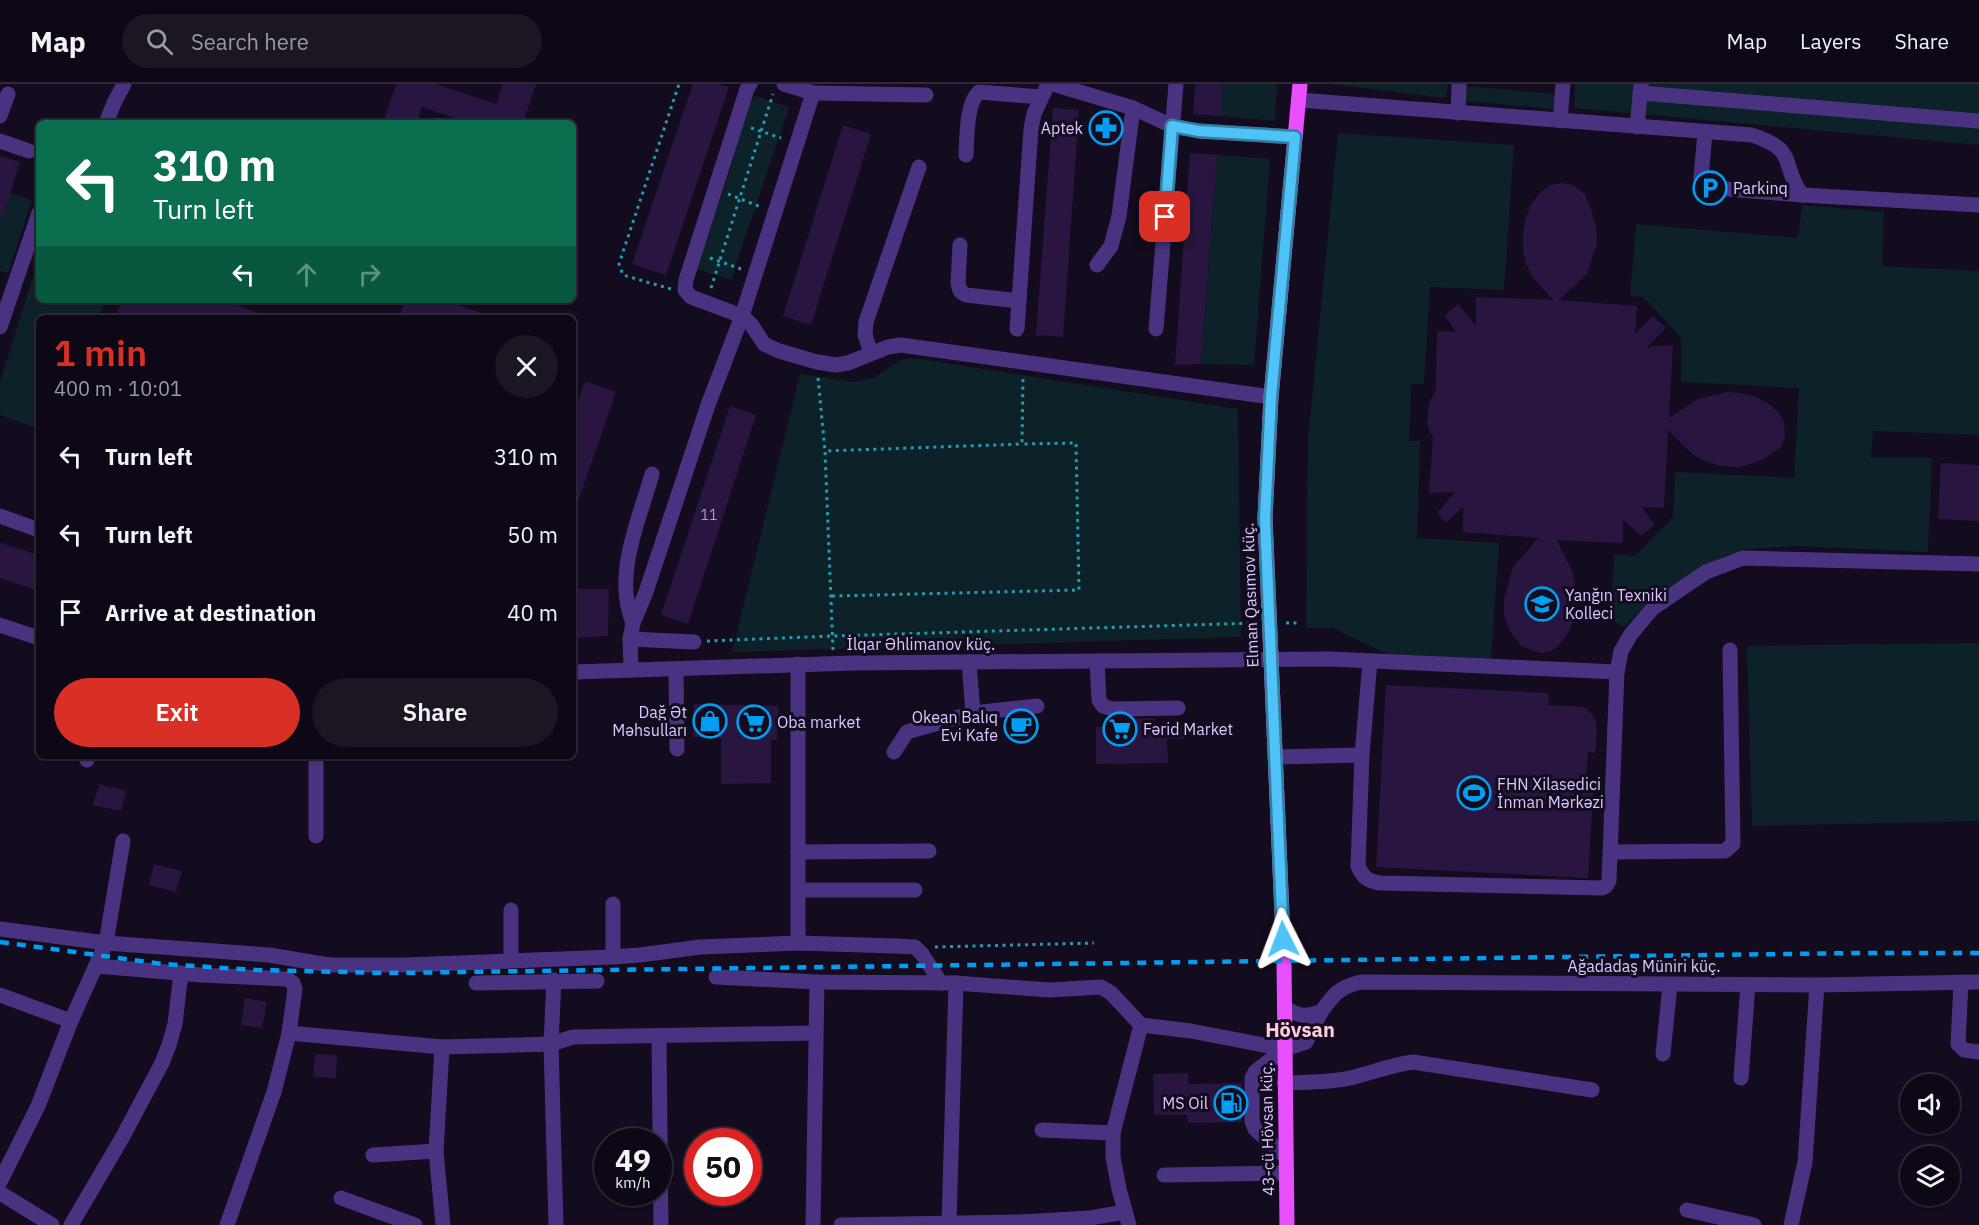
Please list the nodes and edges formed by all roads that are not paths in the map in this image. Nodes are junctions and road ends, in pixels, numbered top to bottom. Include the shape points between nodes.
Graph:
1 (124, 84) edge
2 (750, 84) edge
3 (1053, 84) edge
4 (1176, 84) edge
5 (1300, 84) edge
6 (1459, 84) edge
7 (1563, 84) edge
8 (779, 89) edge
9 (1640, 89) edge
10 (1044, 90) edge
11 (813, 93) junction
12 (8, 94) dead end
13 (926, 95) dead end
14 (1299, 100) junction
15 (1133, 108) junction
16 (1458, 112) junction
17 (0, 116) edge
18 (107, 120) edge
19 (1560, 121) junction
20 (1979, 121) edge
21 (1172, 126) junction
22 (1637, 128) junction
23 (1705, 132) junction
24 (1295, 137) junction
25 (0, 141) edge
26 (29, 151) dead end
27 (966, 155) dead end
28 (918, 167) dead end
29 (1802, 195) junction
30 (1979, 205) edge
31 (36, 221) edge
32 (960, 245) dead end
33 (1097, 265) dead end
34 (1019, 301) junction
35 (3, 306) edge
36 (742, 316) junction
37 (0, 327) edge
38 (1017, 328) dead end
39 (1156, 329) dead end
40 (871, 353) junction
41 (1271, 397) junction
42 (652, 474) dead end
43 (0, 516) edge
44 (36, 529) edge
45 (1979, 564) edge
46 (633, 623) junction
47 (0, 625) edge
48 (36, 637) edge
49 (630, 639) junction
50 (694, 642) road end
51 (1730, 650) dead end
52 (1270, 660) junction
53 (1097, 661) junction
54 (969, 662) junction
55 (1370, 662) junction
56 (798, 664) junction
57 (676, 669) junction
58 (631, 670) junction
59 (576, 672) edge
60 (1617, 672) junction
61 (1037, 706) dead end
62 (1178, 708) dead end
63 (973, 713) junction
64 (677, 749) dead end
65 (894, 752) dead end
66 (1362, 755) junction
67 (1275, 757) junction
68 (316, 759) edge
69 (316, 836) dead end
70 (123, 842) dead end
71 (929, 851) dead end
72 (798, 852) junction
73 (1610, 852) junction
74 (798, 890) junction
75 (915, 890) dead end
76 (613, 904) dead end
77 (511, 910) dead end
78 (0, 929) edge
79 (105, 943) junction
80 (798, 943) junction
81 (613, 957) junction
82 (511, 960) junction
83 (1284, 962) joint
84 (97, 966) junction
85 (181, 973) junction
86 (716, 977) dead end
87 (554, 980) junction
88 (597, 981) dead end
89 (817, 982) junction
90 (1961, 982) junction
91 (1979, 982) edge
92 (476, 983) dead end
93 (948, 983) junction
94 (1670, 985) junction
95 (1748, 985) junction
96 (1817, 985) junction
97 (0, 995) edge
98 (1285, 1008) junction
99 (1321, 1012) junction
100 (71, 1021) junction
101 (1141, 1025) junction
102 (289, 1033) junction
103 (815, 1034) junction
104 (659, 1037) junction
105 (551, 1044) junction
106 (442, 1047) junction
107 (1284, 1049) junction
108 (1979, 1053) edge
109 (1662, 1054) dead end
110 (1741, 1078) dead end
111 (1284, 1083) junction
112 (1592, 1090) dead end
113 (1042, 1130) dead end
114 (1113, 1133) junction
115 (436, 1151) junction
116 (373, 1155) dead end
117 (1285, 1156) junction
118 (1286, 1173) junction
119 (1164, 1175) dead end
120 (0, 1182) edge
121 (0, 1193) edge
122 (341, 1198) dead end
123 (1687, 1210) dead end
124 (1127, 1218) edge
125 (949, 1223) junction
126 (1020, 1223) edge
127 (916, 1224) edge
128 (52, 1225) edge
129 (71, 1225) edge
130 (227, 1225) edge
131 (415, 1225) edge
132 (443, 1225) edge
133 (556, 1225) edge
134 (661, 1225) edge
135 (813, 1225) edge
136 (841, 1225) edge
137 (1287, 1225) edge
138 (1754, 1225) edge
139 (1791, 1225) edge

1 - 18 street
2 - 36 street via 685,290 691,297
3 - 15 street
4 - 21 street
5 - 14 main road, Elman Qasımov küç.
6 - 16 street
7 - 19 street
8 - 11 street
9 - 20 street
9 - 22 street
10 - 27 street via 979,93 973,97
10 - 34 street via 1031,129
11 - 13 street
11 - 36 street
12 - 17 street
14 - 16 street
14 - 24 main road, Elman Qasımov küç.
15 - 21 street
15 - 33 street via 1119,216 1111,246
16 - 19 street
19 - 22 street
21 - 24 street
21 - 39 street
22 - 23 street
23 - 29 street via 1752,135 1771,142 1784,152
23 - 29 street via 1701,177 1704,184
24 - 41 main road, Elman Qasımov küç.
25 - 26 street
28 - 40 street via 866,322 865,335
29 - 30 street
31 - 35 street
32 - 34 street via 960,291
34 - 38 street
35 - 37 street
36 - 40 street via 764,344 817,362 836,365
36 - 46 street
40 - 41 street via 901,345
41 - 52 main road, Elman Qasımov küç. via 1265,518
42 - 46 street via 627,561 625,593
43 - 44 street
45 - 60 street via 1743,558 1706,572 1653,608 1621,651
46 - 49 street
47 - 48 street
49 - 50 street
49 - 58 street
51 - 73 street via 1734,844 1725,851
52 - 53 street, İlqar Əhlimanov küç.
52 - 55 street, İlqar Əhlimanov küç.
52 - 67 main road, Elman Qasımov küç.
53 - 54 street, İlqar Əhlimanov küç.
53 - 62 street via 1099,699 1104,706
54 - 56 street, İlqar Əhlimanov küç.
54 - 63 street
55 - 60 street, İlqar Əhlimanov küç.
55 - 66 street
56 - 57 street, İlqar Əhlimanov küç.
56 - 72 street
57 - 58 street, İlqar Əhlimanov küç.
57 - 64 street
58 - 59 street, İlqar Əhlimanov küç.
60 - 73 street
61 - 63 street
63 - 65 street via 907,732
66 - 67 street
66 - 73 street via 1358,866 1369,881 1602,888 1609,881
67 - 83 main road, Elman Qasımov küç.
68 - 69 street
70 - 79 street
71 - 72 street
72 - 74 street
74 - 75 street
74 - 80 street
76 - 81 street
77 - 82 street
78 - 79 street
79 - 82 street via 235,952 329,965
79 - 84 street
80 - 81 street via 700,946
80 - 93 street via 915,947
81 - 82 street
83 - 98 main road, 43-cü Hövsan küç.
84 - 85 street
84 - 100 street
85 - 102 street via 286,979 296,989
85 - 129 street via 175,1024 162,1063
86 - 89 street
87 - 88 street
87 - 92 street
87 - 105 street
89 - 93 street
89 - 103 street
90 - 91 street, Ağadadaş Müniri küç.
90 - 96 street, Ağadadaş Müniri küç.
90 - 108 street via 1958,1044 1964,1050
93 - 101 street via 1049,990 1101,987
93 - 125 street
94 - 95 street, Ağadadaş Müniri küç.
94 - 99 street, Ağadadaş Müniri küç. via 1361,982 1335,993
94 - 109 street
95 - 96 street, Ağadadaş Müniri küç.
95 - 110 street
96 - 139 street via 1804,1162
97 - 100 street
98 - 99 street via 1300,1016
98 - 107 main road, 43-cü Hövsan küç.
99 - 107 street, Ağadadaş Müniri küç. via 1306,1042
100 - 120 street via 38,1106
101 - 107 street
101 - 114 street
102 - 106 street
102 - 130 street via 274,1092
103 - 104 street
103 - 135 street
104 - 105 street via 573,1037
104 - 134 street
105 - 106 street
105 - 133 street
106 - 115 street
107 - 111 main road, 43-cü Hövsan küç.
107 - 117 street, Ağadadaş Müniri küç. via 1252,1078 1252,1121
111 - 112 street via 1350,1078 1413,1062
111 - 117 main road, 43-cü Hövsan küç.
113 - 114 street
114 - 124 street via 1113,1157
115 - 116 street
115 - 132 street
117 - 118 main road, 43-cü Hövsan küç.
118 - 119 street
118 - 137 main road, 43-cü Hövsan küç.
121 - 128 street
122 - 131 street
123 - 138 street
124 - 126 street
125 - 126 street
125 - 127 street
127 - 136 street

